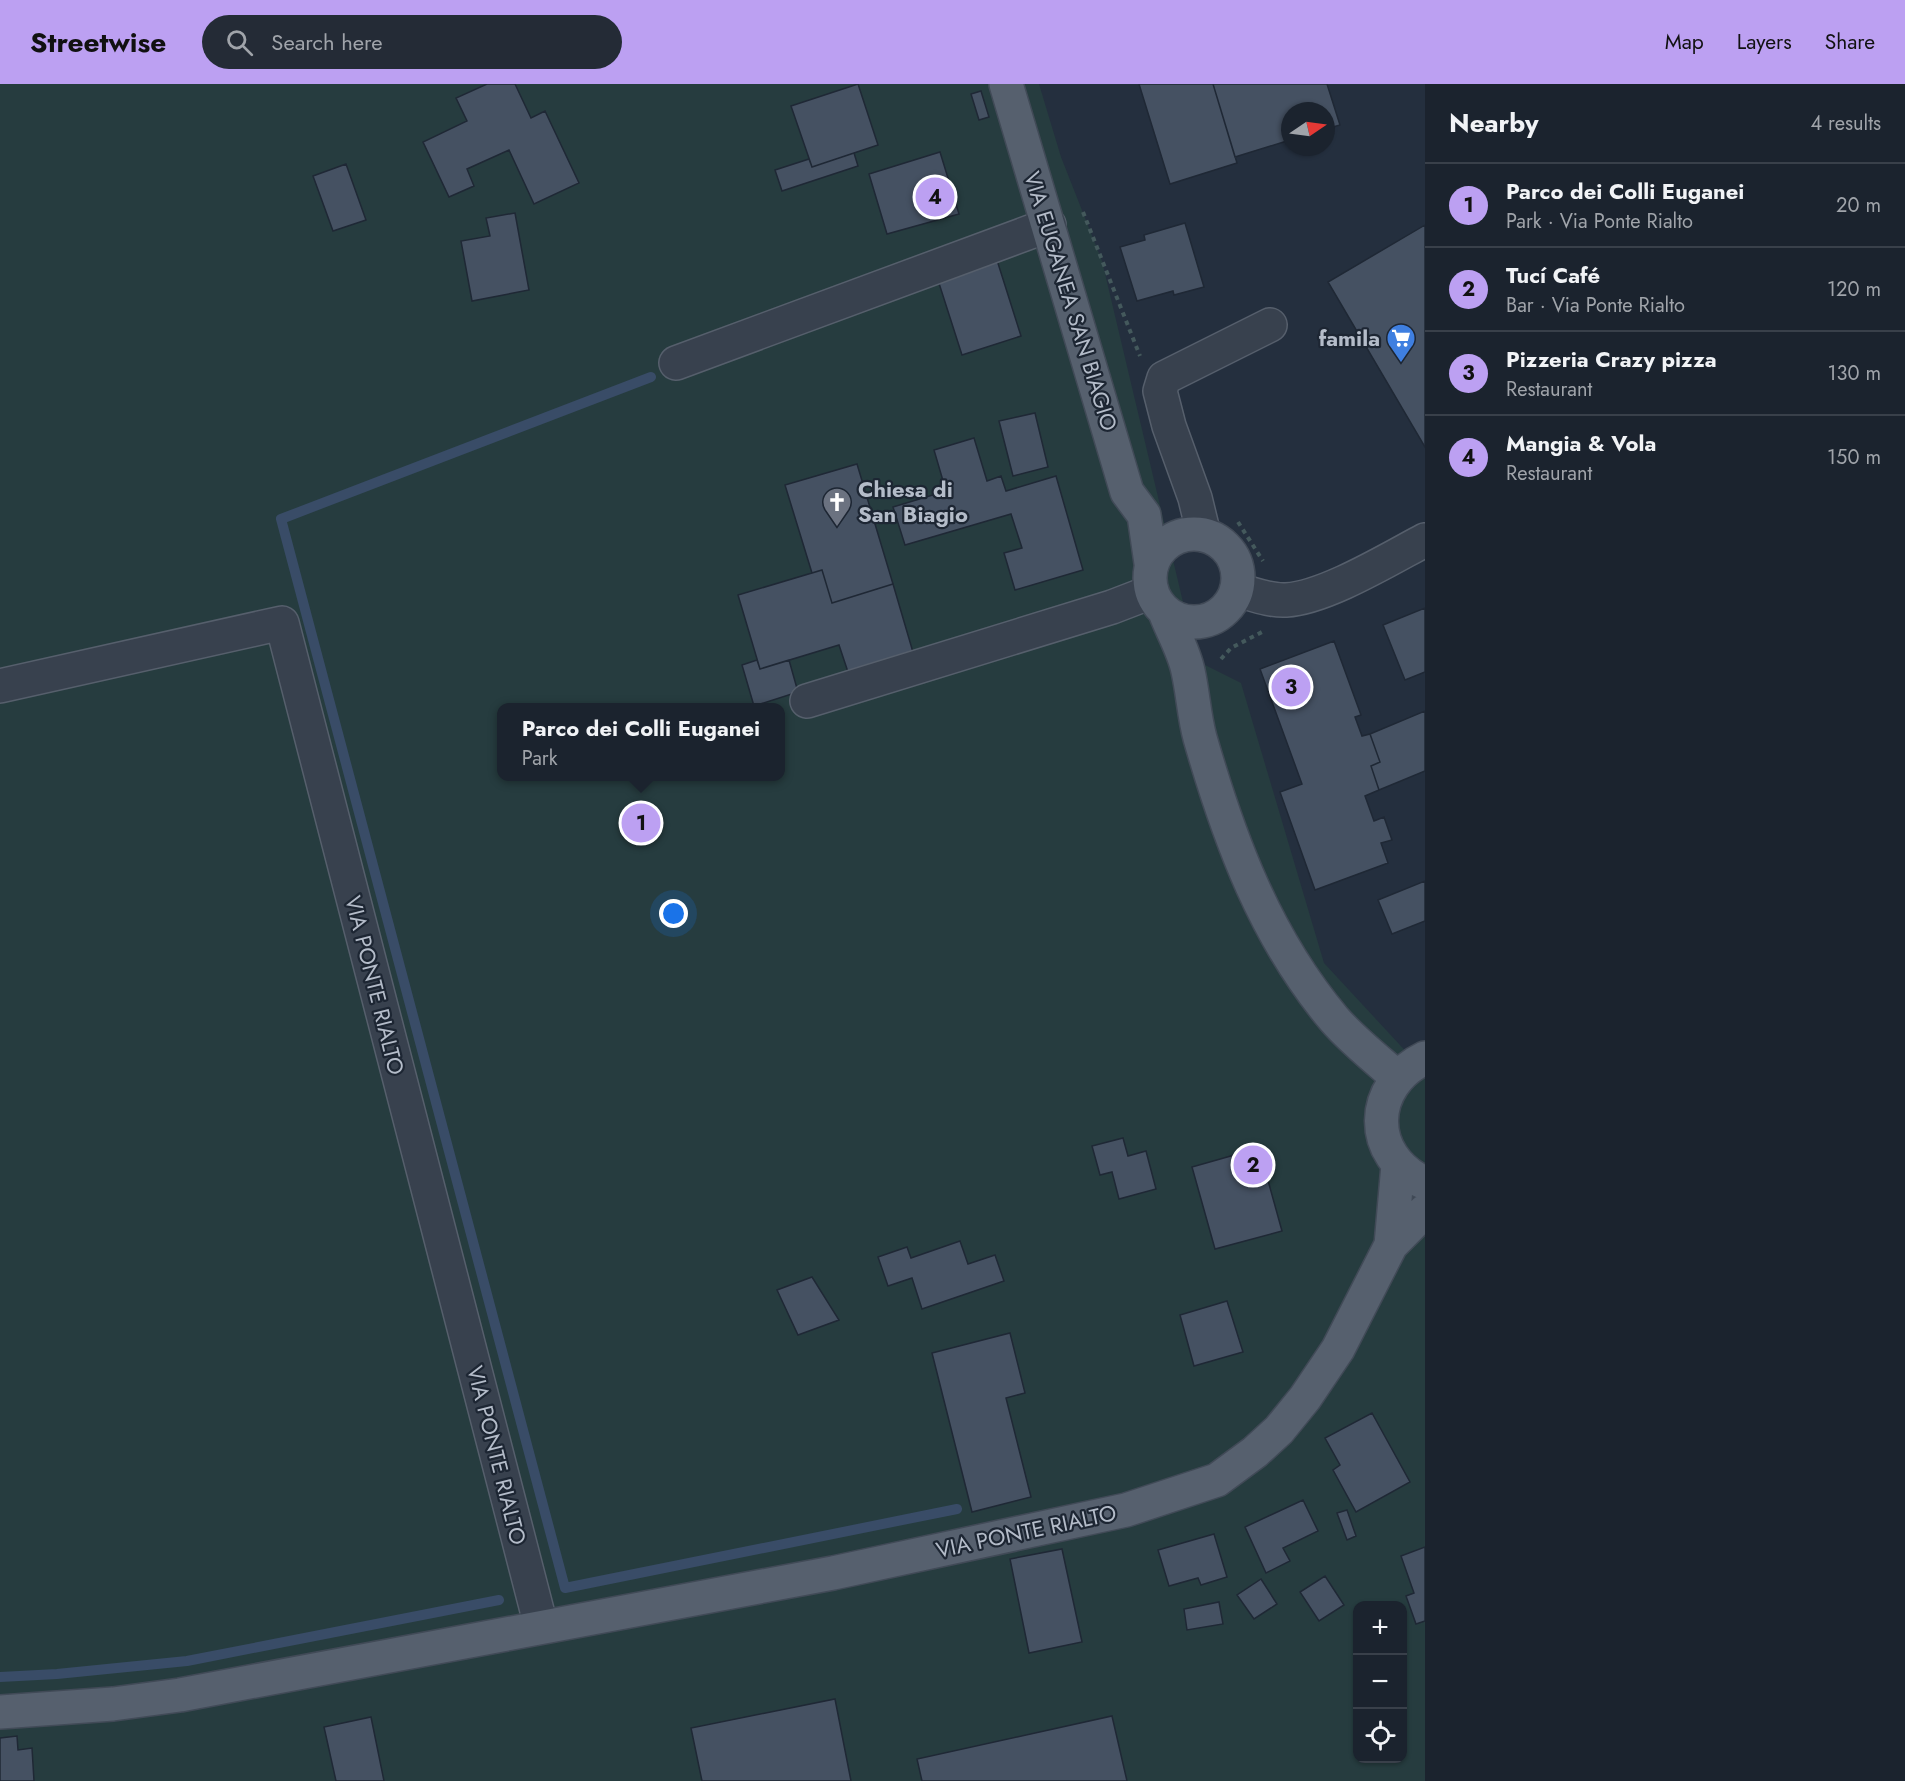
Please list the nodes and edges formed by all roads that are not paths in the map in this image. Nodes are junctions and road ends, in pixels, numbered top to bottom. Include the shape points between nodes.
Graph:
1 (1006, 84) edge
2 (1049, 225) junction
3 (1270, 325) dead end
4 (676, 363) dead end
5 (1144, 515) junction
6 (1194, 535) junction
7 (1425, 540) edge
8 (1156, 589) junction
9 (1237, 590) junction
10 (1206, 621) junction
11 (1188, 669) junction
12 (0, 686) edge
13 (807, 701) dead end
14 (1425, 1058) edge
15 (1397, 1077) junction
16 (1398, 1165) junction
17 (1425, 1183) edge
18 (1425, 1211) edge
19 (1391, 1245) junction
20 (541, 1626) junction
21 (0, 1712) edge

1 - 2 main road, VIA EUGANEA SAN BIAGIO
2 - 4 street
2 - 5 main road, VIA EUGANEA SAN BIAGIO via 1127,492
3 - 6 street via 1164,378 1160,391 1196,498
5 - 6 main road, VIA EUGANEA SAN BIAGIO
5 - 8 main road, VIA EUGANEA SAN BIAGIO
6 - 8 main road via 1170,540 1159,550
6 - 9 main road via 1217,540 1235,561
7 - 9 street via 1307,597 1285,601
8 - 10 main road via 1177,620
8 - 11 main road, VIA EUGANEA SAN BIAGIO
8 - 13 street via 1112,607
9 - 10 main road via 1226,610
10 - 11 main road, VIA EUGANEA SAN BIAGIO
11 - 15 main road, VIA EUGANEA SAN BIAGIO via 1195,721 1212,780 1257,899 1311,989 1335,1020
12 - 20 street, VIA PONTE RIALTO via 282,623
14 - 15 main road
15 - 16 main road via 1387,1094 1382,1131
16 - 17 main road
16 - 19 main road, VIA PONTE RIALTO
18 - 19 main road, VIA PONTE RIALTO
19 - 20 main road, VIA PONTE RIALTO via 1338,1349 1305,1398 1271,1437 1216,1480 1126,1510 892,1561
20 - 21 main road, VIA PONTE RIALTO via 180,1695

